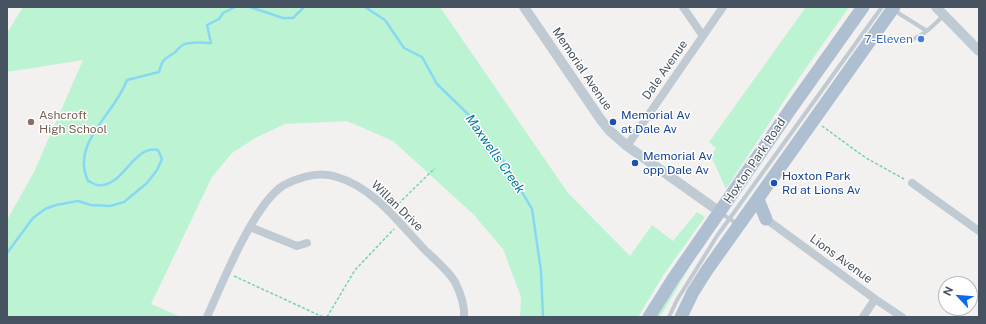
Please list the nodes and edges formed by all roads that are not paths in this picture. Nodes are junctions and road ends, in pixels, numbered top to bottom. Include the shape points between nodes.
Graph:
1 (524, 7) edge
2 (683, 7) edge
3 (724, 7) edge
4 (863, 7) edge
5 (936, 7) edge
6 (890, 8) edge
7 (944, 16) junction
8 (927, 31) junction
9 (703, 36) junction
10 (873, 37) junction
11 (979, 50) edge
12 (627, 146) junction
13 (912, 183) road end
14 (759, 197) junction
15 (730, 218) junction
16 (766, 219) joint
17 (250, 227) junction
18 (979, 231) edge
19 (307, 243) dead end
20 (875, 299) junction
21 (207, 317) edge
22 (464, 317) edge
23 (650, 317) edge
24 (669, 317) edge
25 (681, 317) edge
26 (863, 317) edge
27 (902, 317) edge

1 - 12 street, Memorial Avenue via 601,120
2 - 9 street
3 - 9 street, Dale Avenue
4 - 15 main road, Hoxton Park Road via 792,107
5 - 7 street
6 - 8 lane
6 - 10 main road, Hoxton Park Road
6 - 15 lane
7 - 8 lane
7 - 11 street
8 - 10 lane via 904,43
9 - 12 street, Dale Avenue
10 - 14 main road, Hoxton Park Road
12 - 15 street, Memorial Avenue
13 - 18 street
14 - 15 main road, Hoxton Park Road
14 - 16 main road
15 - 23 main road, Hoxton Park Road via 673,279
15 - 24 lane via 677,300
15 - 25 main road, Hoxton Park Road via 707,270
16 - 20 street, Lions Avenue
17 - 19 street via 297,246
17 - 21 street, Willan Drive
17 - 22 street, Willan Drive via 264,203 273,194 283,186 306,176 334,176 355,184 390,212 449,274 463,303
20 - 26 street
20 - 27 street, Lions Avenue

